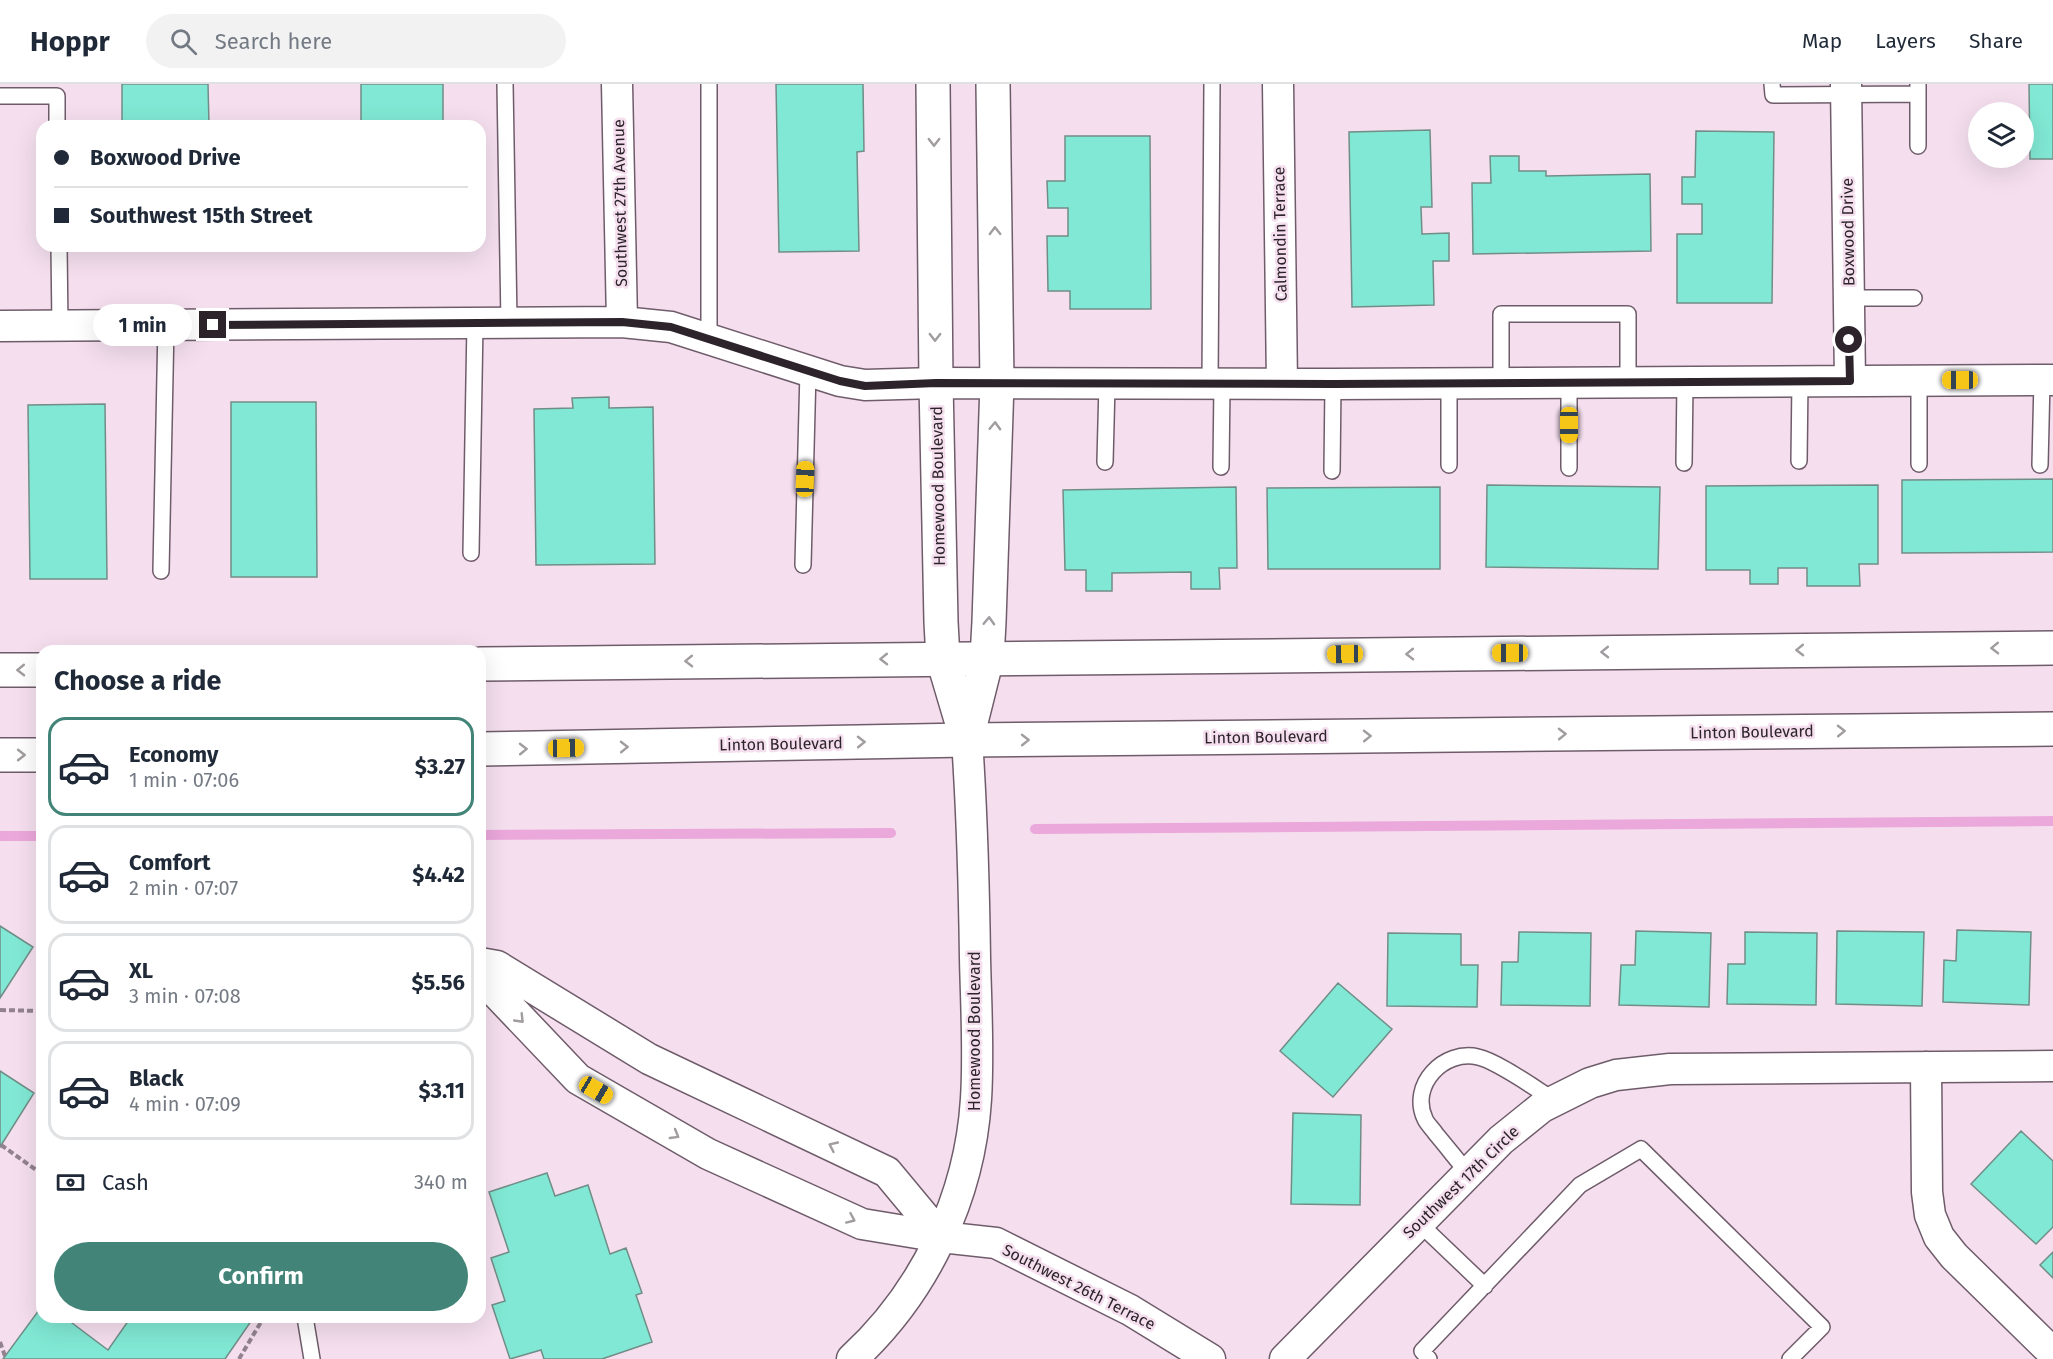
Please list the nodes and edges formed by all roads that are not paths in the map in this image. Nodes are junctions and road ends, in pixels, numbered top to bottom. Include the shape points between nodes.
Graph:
1 (505, 84) edge
2 (617, 84) edge
3 (709, 84) edge
4 (933, 84) edge
5 (993, 84) edge
6 (1212, 84) edge
7 (1278, 84) edge
8 (1772, 84) edge
9 (1846, 89) edge
10 (1918, 89) edge
11 (0, 96) edge
12 (57, 120) edge
13 (1918, 146) dead end
14 (59, 252) edge
15 (1849, 298) junction
16 (1914, 298) dead end
17 (509, 322) junction
18 (622, 322) junction
19 (475, 323) junction
20 (166, 325) junction
21 (0, 326) edge
22 (60, 326) junction
23 (709, 339) junction
24 (808, 371) junction
25 (1919, 380) junction
26 (2047, 380) edge
27 (1800, 381) junction
28 (1850, 381) junction
29 (1628, 382) junction
30 (1685, 382) junction
31 (936, 383) junction
32 (997, 383) junction
33 (1449, 383) junction
34 (1501, 383) junction
35 (1569, 383) junction
36 (1107, 384) junction
37 (1216, 384) junction
38 (1282, 384) junction
39 (1333, 384) junction
40 (1799, 461) dead end
41 (1105, 462) dead end
42 (1684, 463) dead end
43 (1919, 464) dead end
44 (1449, 465) dead end
45 (2040, 465) dead end
46 (1221, 467) dead end
47 (1569, 468) dead end
48 (1332, 471) dead end
49 (471, 553) dead end
50 (803, 566) dead end
51 (161, 571) dead end
52 (2053, 648) edge
53 (943, 658) junction
54 (987, 658) junction
55 (486, 664) edge
56 (0, 670) edge
57 (36, 670) edge
58 (2053, 729) edge
59 (967, 740) junction
60 (486, 749) edge
61 (0, 755) edge
62 (36, 755) edge
63 (486, 964) edge
64 (486, 982) edge
65 (2053, 1066) edge
66 (1926, 1067) junction
67 (1554, 1100) junction
68 (1468, 1173) junction
69 (1419, 1223) junction
70 (941, 1237) junction
71 (1485, 1286) junction
72 (306, 1323) edge
73 (2053, 1353) edge
74 (1298, 1354) edge
75 (312, 1359) edge
76 (852, 1359) edge
77 (1210, 1359) edge
78 (1429, 1359) edge
79 (1790, 1359) edge

1 - 17 lane
2 - 18 street, Southwest 27th Avenue
3 - 23 lane
4 -> 31 main road, Homewood Boulevard
32 -> 5 main road, Homewood Boulevard
6 - 37 lane
7 - 38 street, Calmondin Terrace
8 - 9 lane via 1773,95
9 - 10 lane
9 - 15 street, Boxwood Drive
10 - 13 lane
11 - 12 lane via 57,96
14 - 22 lane
15 - 16 lane
15 - 28 street, Boxwood Drive
17 - 18 street
17 - 19 street
18 - 23 street via 671,327
19 - 20 street
19 - 49 lane
20 - 22 street
20 - 51 lane
21 - 22 street
23 - 24 street
24 - 31 street via 865,386
24 - 50 lane
25 - 26 street
25 - 28 street
25 - 43 lane
26 - 45 lane
27 - 28 street
27 - 30 street
27 - 40 lane
29 - 30 street
29 - 34 lane via 1628,314 1501,314
29 - 35 street
30 - 42 lane
31 - 32 street
31 - 53 main road, Homewood Boulevard
32 - 36 street
54 -> 32 main road, Homewood Boulevard
33 - 34 street
33 - 39 street
33 - 44 lane
34 - 35 street
35 - 47 lane
36 - 37 street
36 - 41 lane
37 - 38 street
37 - 46 lane
38 - 39 street
39 - 48 lane
52 -> 54 main road
53 - 54 main road
53 -> 55 main road
53 - 59 main road, Homewood Boulevard
54 - 59 main road, Homewood Boulevard
57 -> 56 main road
59 -> 58 main road, Linton Boulevard
60 -> 59 main road, Linton Boulevard
59 - 70 street, Homewood Boulevard via 973,816 976,1098 969,1152
61 -> 62 main road
70 -> 63 street via 887,1172 649,1059 497,966
64 -> 70 street, Southwest 26th Terrace via 578,1079 708,1154 862,1224
65 - 66 street, Southwest 17th Circle
66 - 67 street, Southwest 17th Circle via 1643,1070 1590,1083
66 - 73 street via 1927,1192 1930,1215 1939,1237
67 - 68 street, Southwest 17th Circle via 1501,1140
67 - 68 lane via 1480,1057 1466,1055 1438,1066 1422,1090 1421,1105 1425,1119
68 - 69 street, Southwest 17th Circle
69 - 71 lane
69 - 74 street, Southwest 17th Circle
70 - 76 street, Homewood Boulevard via 923,1272 891,1317
70 - 77 street, Southwest 26th Terrace via 996,1243 1130,1310
71 - 78 lane via 1422,1351
71 - 79 lane via 1580,1185 1641,1149 1822,1327
72 - 75 lane

